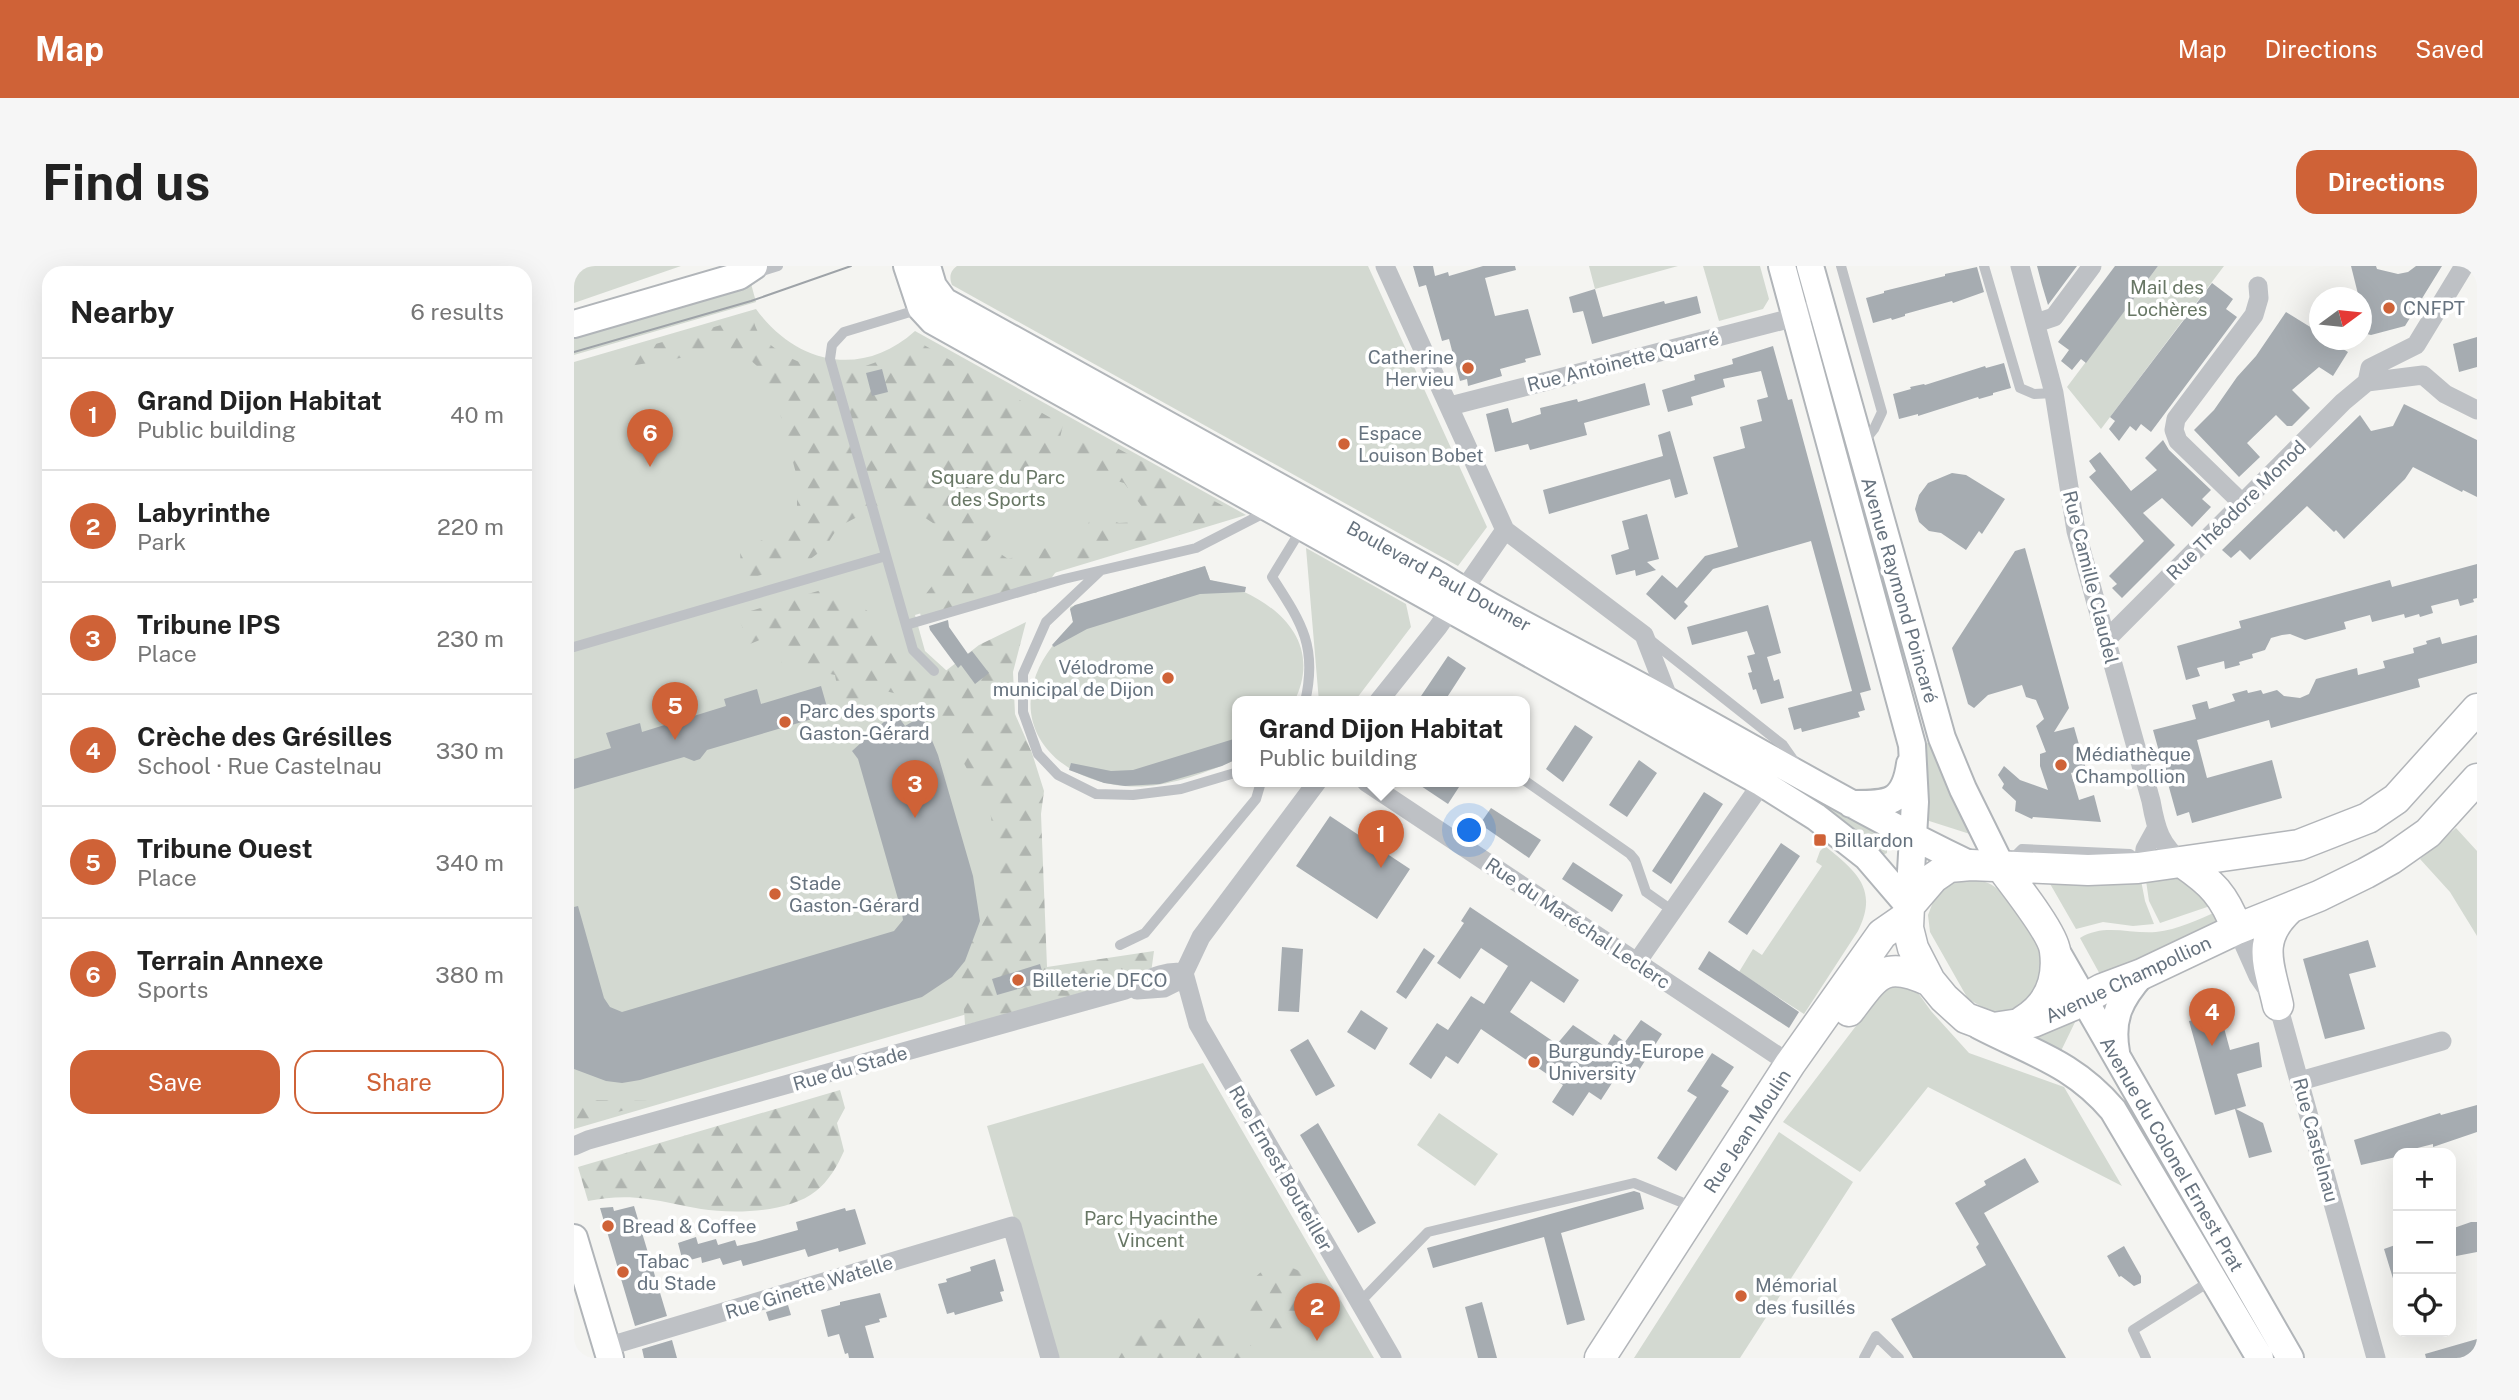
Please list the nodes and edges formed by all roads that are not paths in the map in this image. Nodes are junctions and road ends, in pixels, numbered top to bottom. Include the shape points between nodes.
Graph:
1 (778, 266) edge
2 (907, 266) edge
3 (927, 266) edge
4 (1385, 266) edge
5 (1782, 266) edge
6 (1810, 266) edge
7 (1841, 266) edge
8 (1984, 266) edge
9 (2020, 266) edge
10 (2092, 266) edge
11 (2464, 266) edge
12 (746, 271) edge
13 (2258, 285) dead end
14 (1820, 303) junction
15 (933, 305) junction
16 (1796, 317) junction
17 (2036, 323) junction
18 (574, 324) edge
19 (2416, 345) junction
20 (2423, 374) junction
21 (2367, 382) junction
22 (2054, 393) junction
23 (1450, 406) junction
24 (2477, 410) edge
25 (1860, 447) junction
26 (2242, 503) junction
27 (1272, 510) junction
28 (1302, 527) junction
29 (1506, 530) junction
30 (886, 556) junction
31 (1100, 571) junction
32 (1456, 600) junction
33 (906, 625) junction
34 (1644, 635) junction
35 (2106, 640) junction
36 (574, 647) edge
37 (934, 671) dead end
38 (1306, 696) edge
39 (1383, 696) edge
40 (1670, 702) junction
41 (2477, 709) edge
42 (1912, 745) junction
43 (1232, 774) edge
44 (2477, 779) edge
45 (1809, 782) junction
46 (1762, 783) junction
47 (1530, 784) edge
48 (1260, 787) edge
49 (1313, 787) edge
50 (1374, 787) edge
51 (1849, 804) junction
52 (2156, 829) junction
53 (1913, 837) junction
54 (2183, 863) junction
55 (1971, 865) junction
56 (2143, 867) junction
57 (2002, 868) junction
58 (2290, 908) junction
59 (1673, 911) junction
60 (1908, 911) junction
61 (2237, 929) junction
62 (1120, 945) dead end
63 (2055, 949) junction
64 (1637, 962) junction
65 (1184, 973) junction
66 (2142, 974) junction
67 (1930, 981) junction
68 (2084, 999) junction
69 (2278, 1004) junction
70 (1966, 1018) junction
71 (2017, 1025) junction
72 (2442, 1041) dead end
73 (2117, 1060) junction
74 (1790, 1064) junction
75 (2300, 1081) junction
76 (574, 1146) edge
77 (1681, 1202) dead end
78 (574, 1238) edge
79 (2214, 1279) junction
80 (1360, 1303) junction
81 (608, 1352) edge
82 (1050, 1358) edge
83 (1392, 1358) edge
84 (1600, 1358) edge
85 (1618, 1358) edge
86 (1864, 1358) edge
87 (1899, 1358) edge
88 (2146, 1358) edge
89 (2260, 1358) edge
90 (2290, 1358) edge
91 (2376, 1358) edge

1 - 12 lane via 758,273
2 - 15 main road
3 - 15 main road, Boulevard Paul Doumer
4 - 23 street
5 - 16 main road, Avenue Raymond Poincaré
6 - 14 main road, Avenue Raymond Poincaré
7 - 25 lane via 1882,412
8 - 22 lane via 2020,388 2035,394
9 - 17 street, Rue Camille Claudel
10 - 17 street via 2054,317
11 - 19 street
12 - 18 main road
13 - 26 street via 2254,315 2176,419 2174,430 2178,440
14 - 16 street
14 - 25 main road, Avenue Raymond Poincaré
15 - 27 main road, Boulevard Paul Doumer via 933,321
15 - 30 lane via 844,332 830,353
15 - 32 main road, Boulevard Paul Doumer
16 - 23 street, Rue Antoinette Quarré
16 - 42 main road, Avenue Raymond Poincaré
17 - 22 street, Rue Camille Claudel
19 - 20 street
19 - 21 street, Rue Théodore Monod via 2370,368
20 - 21 street
20 - 24 street via 2445,394
21 - 26 street, Rue Théodore Monod
22 - 35 street, Rue Camille Claudel via 2076,531
23 - 29 street
25 - 57 main road, Avenue Raymond Poincaré via 1942,738
26 - 35 street, Rue Théodore Monod
27 - 28 main road, Boulevard Paul Doumer
27 - 31 lane via 1196,548
28 - 32 main road, Boulevard Paul Doumer
28 - 38 lane via 1272,577 1303,627 1311,663
29 - 32 street
29 - 34 street
30 - 33 lane
30 - 36 lane
31 - 33 lane
31 - 43 lane via 1046,622 1023,674 1023,712 1038,754 1058,775 1096,794 1181,789
32 - 39 street
32 - 40 main road, Boulevard Paul Doumer
32 - 46 main road, Boulevard Paul Doumer
33 - 37 lane via 913,650
34 - 40 street
34 - 45 lane via 1783,745
35 - 52 street, Rue Camille Claudel
40 - 45 main road, Boulevard Paul Doumer
41 - 54 main road via 2396,799 2368,818 2299,845
42 - 51 main road, Avenue Raymond Poincaré via 1906,783 1896,798
42 - 53 main road, Avenue Raymond Poincaré
44 - 58 main road, Avenue Champollion via 2428,833 2391,859
45 - 51 main road, Boulevard Paul Doumer
46 - 59 street
46 - 60 main road, Boulevard Paul Doumer via 1867,857
47 - 59 lane via 1630,853 1646,892
48 - 62 lane via 1256,799 1145,933
49 - 65 street via 1201,937
50 - 64 street, Rue du Maréchal Leclerc
51 - 53 main road, Boulevard Paul Doumer
52 - 54 street, Rue Camille Claudel via 2168,851
52 - 56 street via 2145,849
53 - 55 main road, Boulevard Paul Doumer
53 - 60 main road, Avenue Raymond Poincaré
54 - 56 main road
54 - 61 main road via 2216,889
55 - 57 main road
55 - 60 main road via 1949,867 1933,878
56 - 57 main road
57 - 63 main road
58 - 61 main road, Avenue Champollion
58 - 69 main road via 2271,928 2268,939
59 - 64 street
60 - 67 main road via 1913,948
60 - 74 main road, Rue Jean Moulin via 1882,934
61 - 66 main road, Avenue Champollion
61 - 69 street, Rue Castelnau via 2258,976
63 - 68 main road, Avenue du Colonel Ernest Prat
63 - 71 main road via 2052,986 2045,1003
64 - 74 street, Rue du Maréchal Leclerc
65 - 76 street, Rue du Stade via 1164,988 1125,990
65 - 80 street, Rue Ernest Bouteiller via 1198,1024
66 - 68 main road, Avenue Champollion
66 - 73 main road via 2127,991 2113,1024
67 - 70 main road
67 - 85 main road, Rue Jean Moulin via 1894,971 1868,986 1781,1108
68 - 71 main road, Avenue Champollion via 2050,1016
68 - 73 main road, Avenue du Colonel Ernest Prat
69 - 75 street, Rue Castelnau
70 - 71 main road via 1993,1028
70 - 79 main road, Avenue du Colonel Ernest Prat via 2039,1053 2097,1091 2120,1121
72 - 75 street
73 - 90 main road, Avenue du Colonel Ernest Prat
74 - 84 main road, Rue Jean Moulin
75 - 91 street, Rue Castelnau
77 - 80 lane via 1634,1183 1428,1232
78 - 81 main road
79 - 88 lane via 2133,1330
79 - 89 main road, Avenue du Colonel Ernest Prat
80 - 83 street, Rue Ernest Bouteiller
81 - 82 street, Rue Ginette Watelle via 1012,1226
86 - 87 lane via 1876,1336

